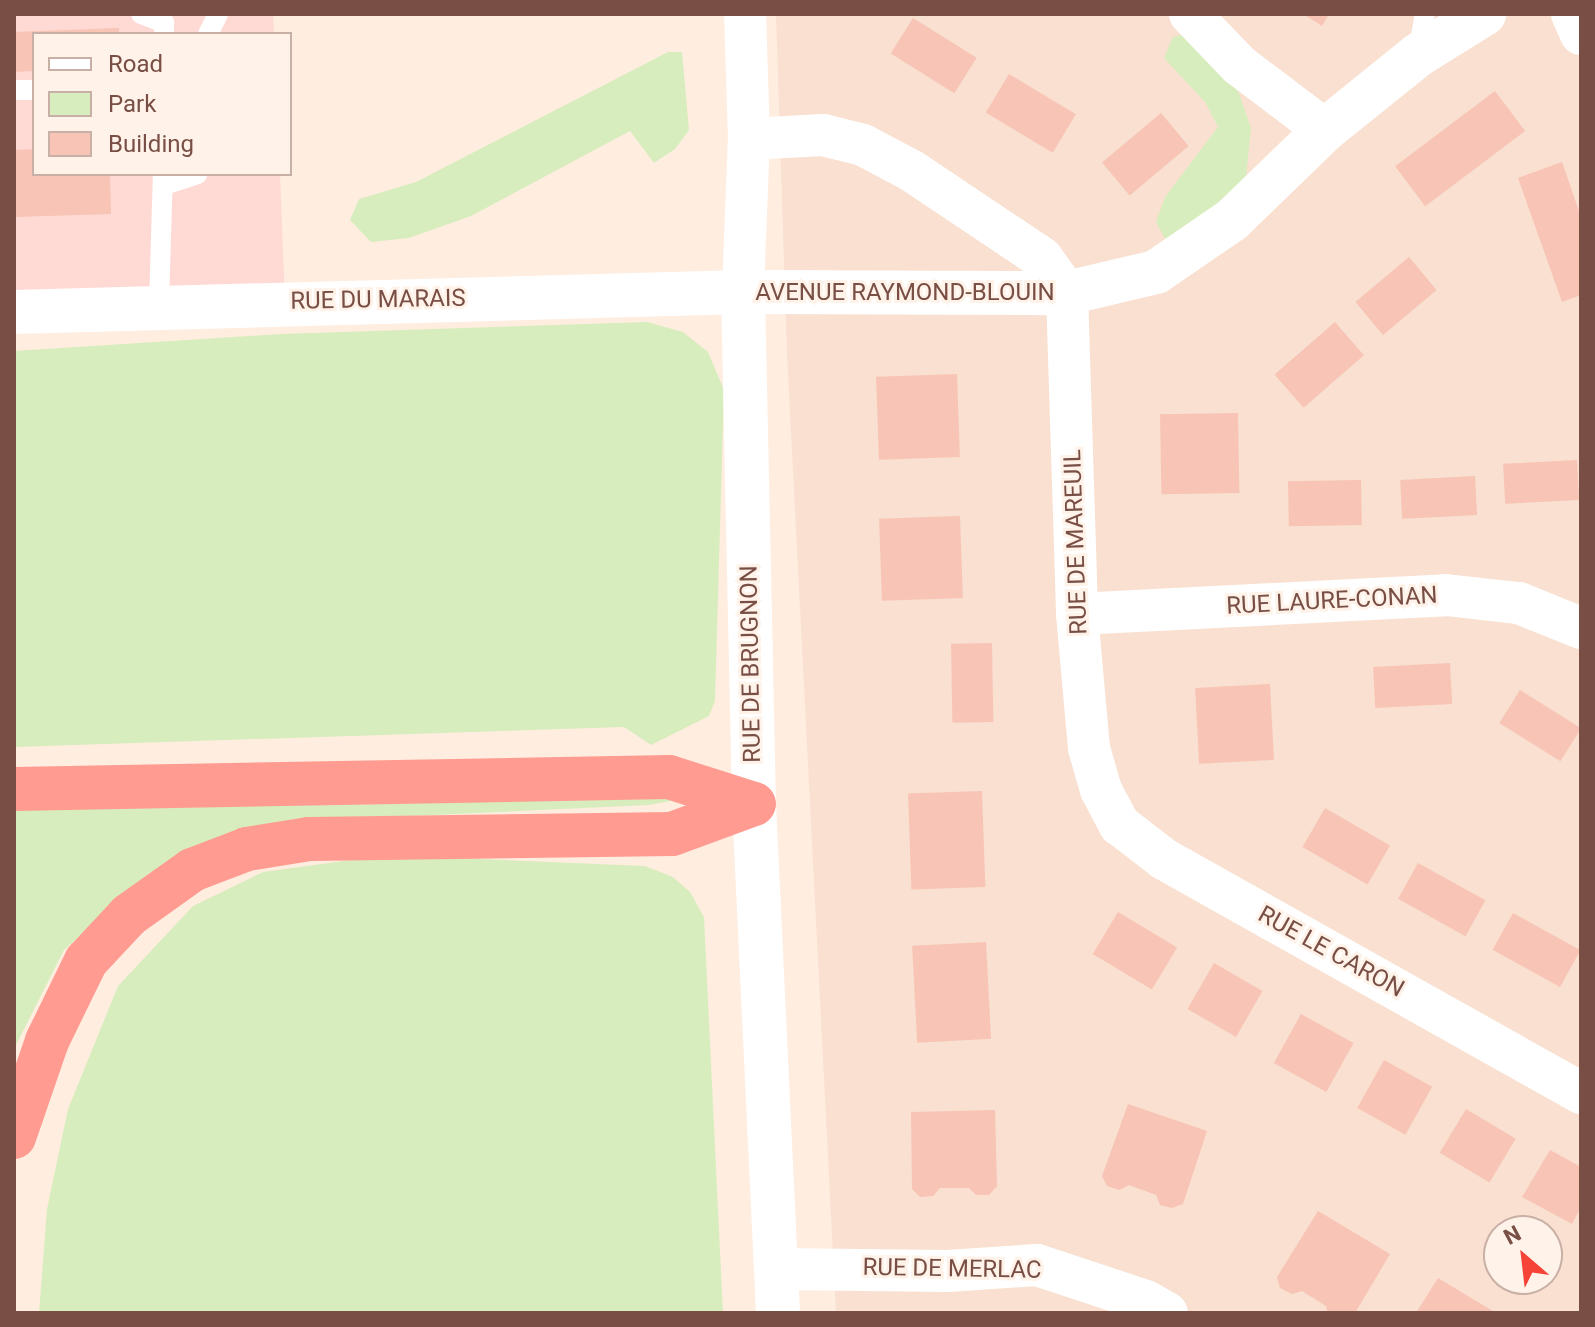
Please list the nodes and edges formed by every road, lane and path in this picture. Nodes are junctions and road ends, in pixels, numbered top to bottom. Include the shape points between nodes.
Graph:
1 (141, 14) edge
2 (220, 14) edge
3 (745, 14) edge
4 (1190, 14) edge
5 (1484, 14) edge
6 (1572, 14) edge
7 (164, 32) edge
8 (209, 32) edge
9 (1421, 34) edge
10 (1581, 34) edge
11 (1325, 130) junction
12 (749, 139) junction
13 (186, 176) edge
14 (164, 180) edge
15 (743, 292) junction
16 (1067, 293) junction
17 (159, 305) junction
18 (14, 312) edge
19 (1077, 614) junction
20 (1581, 628) edge
21 (14, 789) edge
22 (1101, 790) joint
23 (754, 804) junction
24 (1581, 1093) edge
25 (14, 1137) edge
26 (776, 1269) junction
27 (778, 1313) edge
28 (1167, 1313) edge

1 - 7 lane via 164,23
2 - 8 lane
3 - 12 street, RUE DE BRUGNON
4 - 11 street via 1239,65
5 - 9 street, AVENUE RAYMOND-BLOUIN
6 - 10 street
9 - 11 street, AVENUE RAYMOND-BLOUIN
11 - 16 street, AVENUE RAYMOND-BLOUIN via 1232,220 1156,272
12 - 15 street, RUE DE BRUGNON
12 - 16 street, AVENUE RAYMOND-BLOUIN via 823,135 863,145 912,171 1042,258
13 - 14 lane
14 - 17 lane
15 - 16 street, AVENUE RAYMOND-BLOUIN
15 - 17 street, RUE DU MARAIS
15 - 23 street, RUE DE BRUGNON
16 - 19 street, RUE DE MAREUIL
17 - 18 street, RUE DU MARAIS
19 - 20 street, RUE LAURE-CONAN via 1446,595 1519,603
19 - 22 street, RUE DE MAREUIL via 1089,748
21 - 23 highway via 669,777
22 - 24 street, RUE LE CARON via 1120,825 1164,859
23 - 25 highway via 672,834 309,839 247,849 192,870 129,915 86,961 47,1041
23 - 26 street, RUE DE BRUGNON
26 - 27 street, RUE DE BRUGNON
26 - 28 street, RUE DE MERLAC via 948,1271 1037,1265

